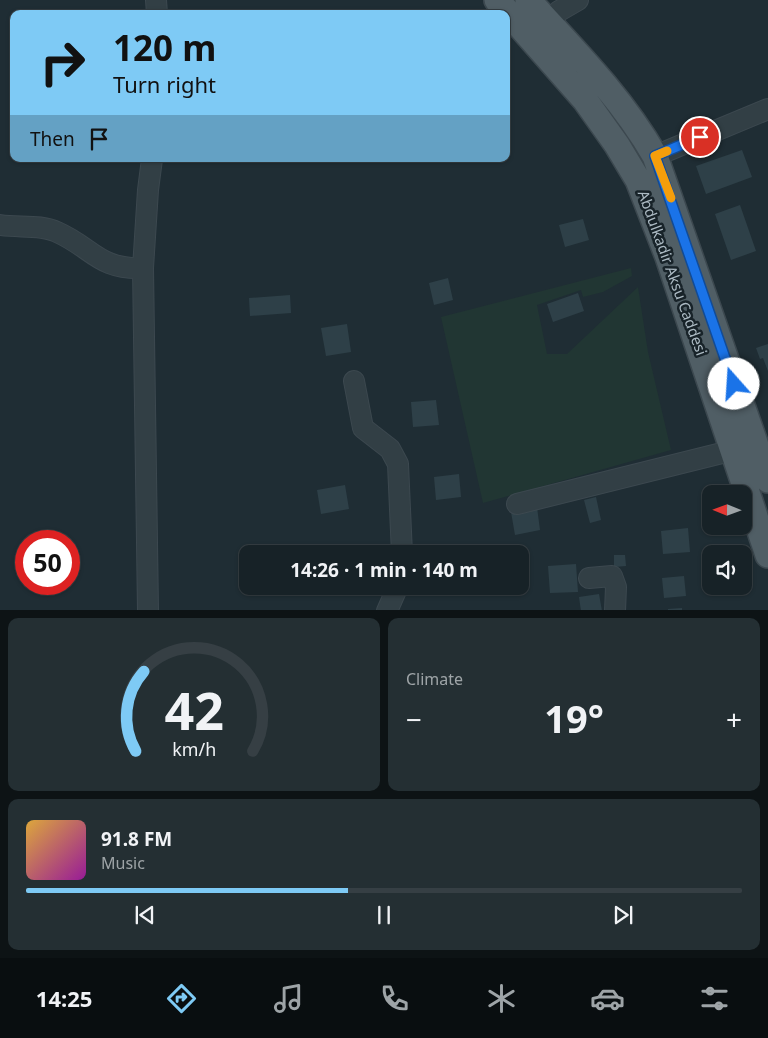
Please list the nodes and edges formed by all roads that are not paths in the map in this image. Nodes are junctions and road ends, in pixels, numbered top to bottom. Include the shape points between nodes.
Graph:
1 (497, 0) edge
2 (528, 0) edge
3 (578, 0) edge
4 (506, 10) edge
5 (510, 15) edge
6 (549, 23) junction
7 (768, 109) edge
8 (655, 156) junction
9 (152, 162) edge
10 (0, 225) edge
11 (143, 268) junction
12 (354, 381) dead end
13 (752, 441) edge
14 (768, 480) edge
15 (517, 504) dead end
16 (402, 545) edge
17 (768, 555) edge
18 (589, 578) dead end
19 (394, 595) edge
20 (148, 610) edge
21 (387, 610) edge
22 (615, 610) edge

1 - 4 main road, Abdulkadir Aksu Caddesi
2 - 6 main road, Abdulkadir Aksu Caddesi
3 - 6 street via 559,11
5 - 13 main road, Abdulkadir Aksu Caddesi via 585,100 638,180
6 - 8 main road, Abdulkadir Aksu Caddesi via 609,88
7 - 8 street
8 - 13 main road, Abdulkadir Aksu Caddesi
9 - 11 street
10 - 11 street via 56,230 104,263 128,269
11 - 20 street
12 - 16 street via 363,428 390,449 398,464
13 - 14 main road, Abdulkadir Aksu Caddesi
13 - 15 street
13 - 17 main road, Abdulkadir Aksu Caddesi
18 - 22 street via 612,576 616,586
19 - 21 street

